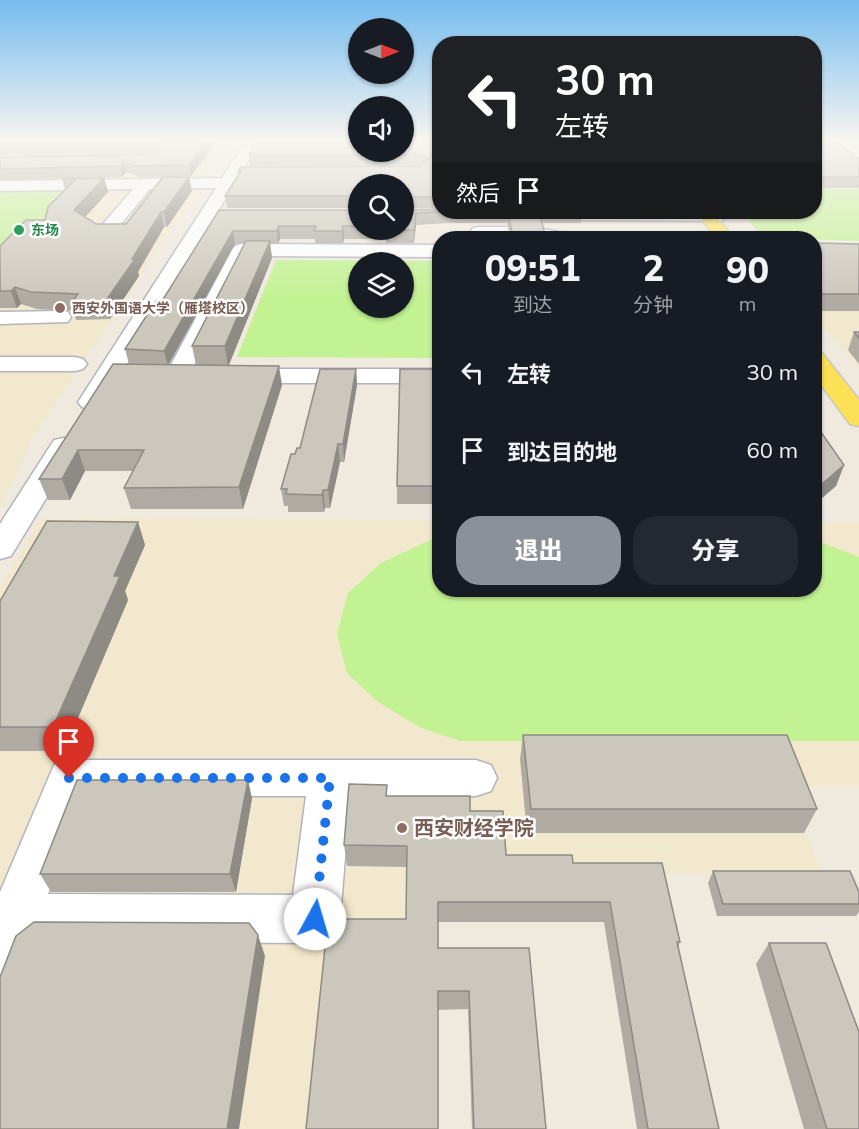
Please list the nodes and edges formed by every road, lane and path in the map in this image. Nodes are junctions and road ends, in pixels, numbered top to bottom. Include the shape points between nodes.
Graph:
1 (131, 194) edge
2 (229, 194) edge
3 (718, 219) edge
4 (731, 231) edge
5 (105, 232) edge
6 (432, 251) edge
7 (60, 317) dead end
8 (0, 318) edge
9 (822, 347) edge
10 (0, 364) edge
11 (75, 364) dead end
12 (822, 369) edge
13 (164, 375) junction
14 (432, 376) edge
15 (859, 395) edge
16 (859, 418) edge
17 (0, 549) edge
18 (330, 778) junction
19 (476, 778) dead end
20 (7, 936) edge

1 - 5 street
2 - 13 street
3 - 4 main road
6 - 13 street via 241,250
7 - 8 street
9 - 15 main road
10 - 11 street
12 - 16 main road
13 - 14 street
13 - 17 street via 76,427
18 - 19 street
18 - 20 street via 69,778
18 - 20 street via 315,919

